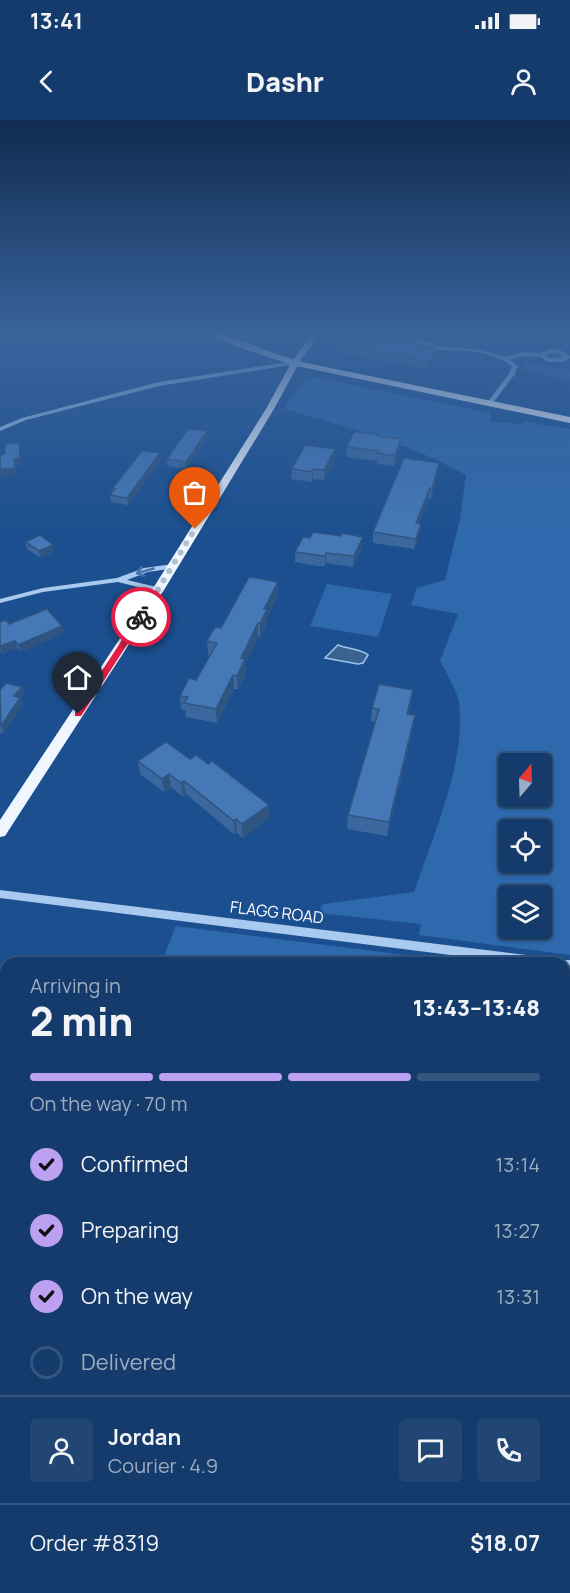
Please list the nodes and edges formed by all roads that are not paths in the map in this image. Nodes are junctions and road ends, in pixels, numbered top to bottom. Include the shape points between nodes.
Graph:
1 (96, 400) edge
2 (275, 400) edge
3 (474, 400) edge
4 (492, 400) edge
5 (490, 403) junction
6 (24, 419) junction
7 (0, 420) edge
8 (570, 420) edge
9 (0, 429) edge
10 (172, 566) junction
11 (118, 580) junction
12 (158, 590) junction
13 (0, 601) edge
14 (0, 832) edge
15 (0, 894) edge
16 (503, 957) edge

1 - 6 street
2 - 10 main road
3 - 5 highway
4 - 5 street
5 - 8 highway
6 - 7 street
6 - 9 street
10 -> 11 street
10 - 12 main road
11 - 12 street
11 - 13 street via 43,590
12 - 14 main road
15 - 16 street, FLAGG ROAD

